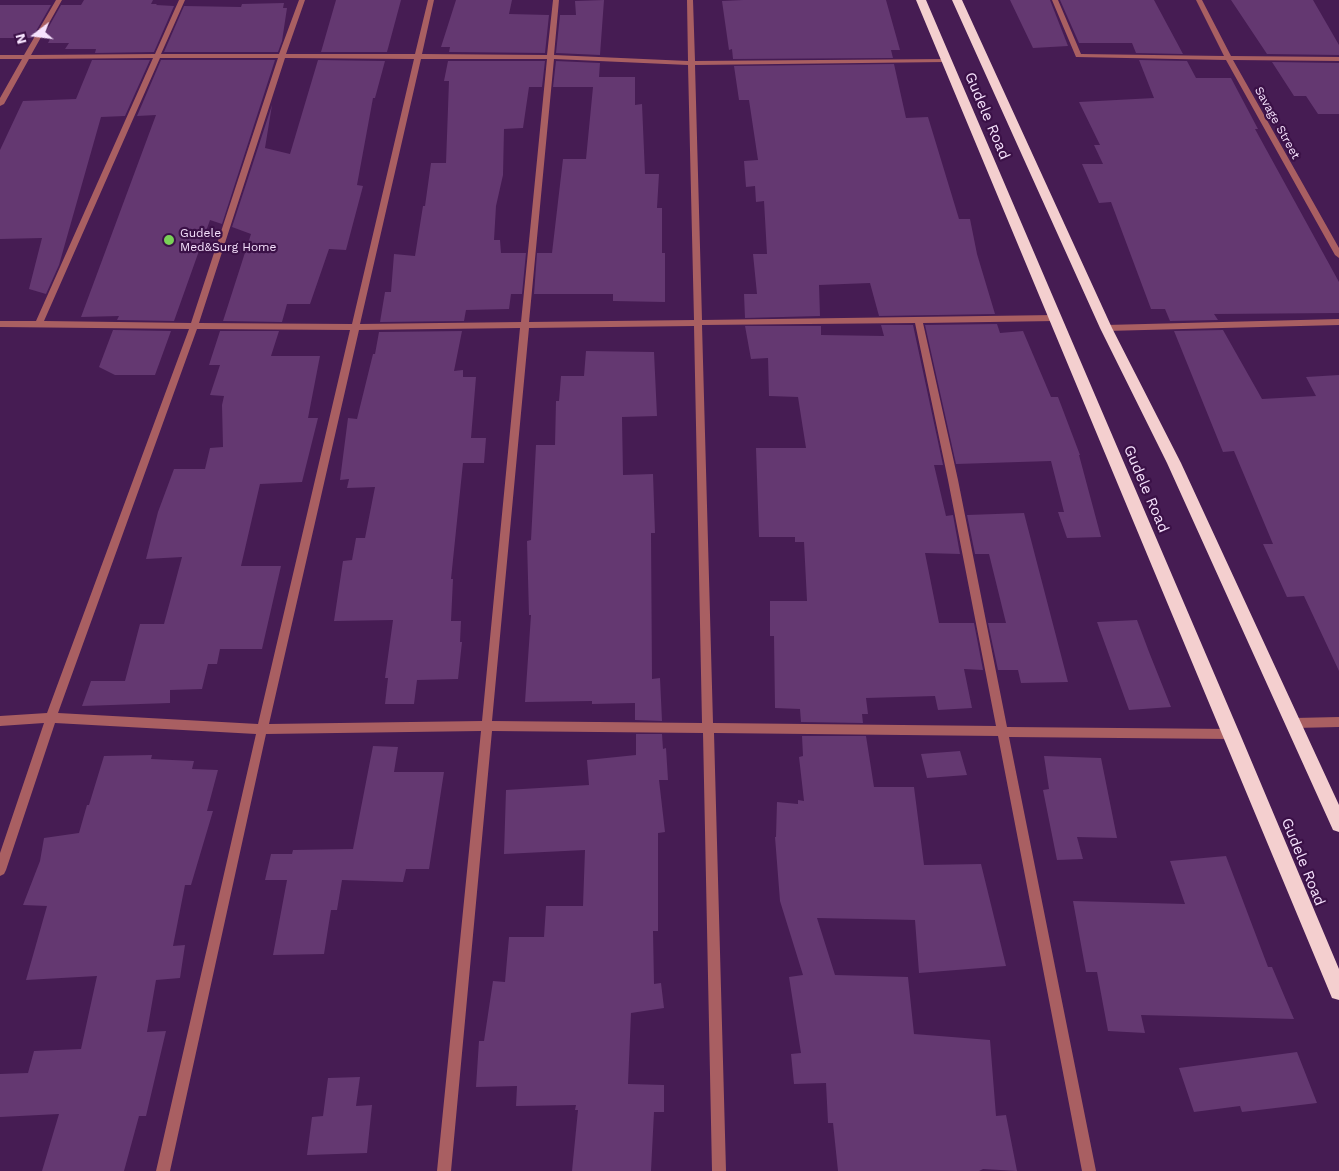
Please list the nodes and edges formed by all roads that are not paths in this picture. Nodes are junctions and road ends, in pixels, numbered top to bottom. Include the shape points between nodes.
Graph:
1 (59, 0) edge
2 (182, 0) edge
3 (302, 0) edge
4 (431, 0) edge
5 (556, 0) edge
6 (690, 0) edge
7 (921, 0) edge
8 (957, 0) edge
9 (1055, 0) edge
10 (1199, 0) edge
11 (157, 56) junction
12 (282, 56) junction
13 (0, 57) edge
14 (28, 57) junction
15 (417, 57) junction
16 (551, 57) junction
17 (1228, 57) junction
18 (1339, 59) edge
19 (946, 60) junction
20 (691, 63) junction
21 (0, 104) edge
22 (1339, 254) edge
23 (1055, 318) junction
24 (918, 319) junction
25 (698, 322) junction
26 (1339, 322) edge
27 (0, 324) edge
28 (39, 324) junction
29 (194, 326) junction
30 (526, 326) junction
31 (354, 327) junction
32 (1106, 328) junction
33 (51, 718) junction
34 (0, 721) edge
35 (1339, 722) edge
36 (1294, 723) junction
37 (487, 726) junction
38 (708, 728) junction
39 (262, 729) junction
40 (1002, 732) junction
41 (1232, 734) junction
42 (1339, 824) edge
43 (0, 870) edge
44 (1339, 991) edge
45 (163, 1171) edge
46 (444, 1171) edge
47 (719, 1171) edge
48 (1089, 1171) edge

1 - 14 street
2 - 11 street
3 - 12 street
4 - 15 street
5 - 16 street
6 - 20 street
7 - 19 highway, Gudele Road
8 - 32 highway, Gudele Road
9 - 17 street via 1078,56
10 - 17 street, Savage Street
11 - 12 street
11 - 14 street
11 - 28 street
12 - 15 street
12 - 29 street
13 - 14 street
14 - 21 street
15 - 16 street
15 - 31 street
16 - 20 street
16 - 30 street
17 - 18 street
17 - 22 street, Savage Street
19 - 20 street
19 - 23 highway, Gudele Road
20 - 25 street
23 - 24 street
23 - 41 highway, Gudele Road
24 - 25 street
24 - 40 street
25 - 30 street
25 - 38 street
26 - 32 street
27 - 28 street
28 - 29 street
29 - 31 street
29 - 33 street
30 - 31 street
30 - 37 street
31 - 39 street
32 - 36 highway, Gudele Road via 1174,463
33 - 34 street
33 - 39 street
33 - 43 street
35 - 36 street
36 - 42 highway, Gudele Road
37 - 38 street
37 - 39 street
37 - 46 street
38 - 40 street
38 - 47 street
39 - 45 street
40 - 41 street
40 - 48 street
41 - 44 highway, Gudele Road

